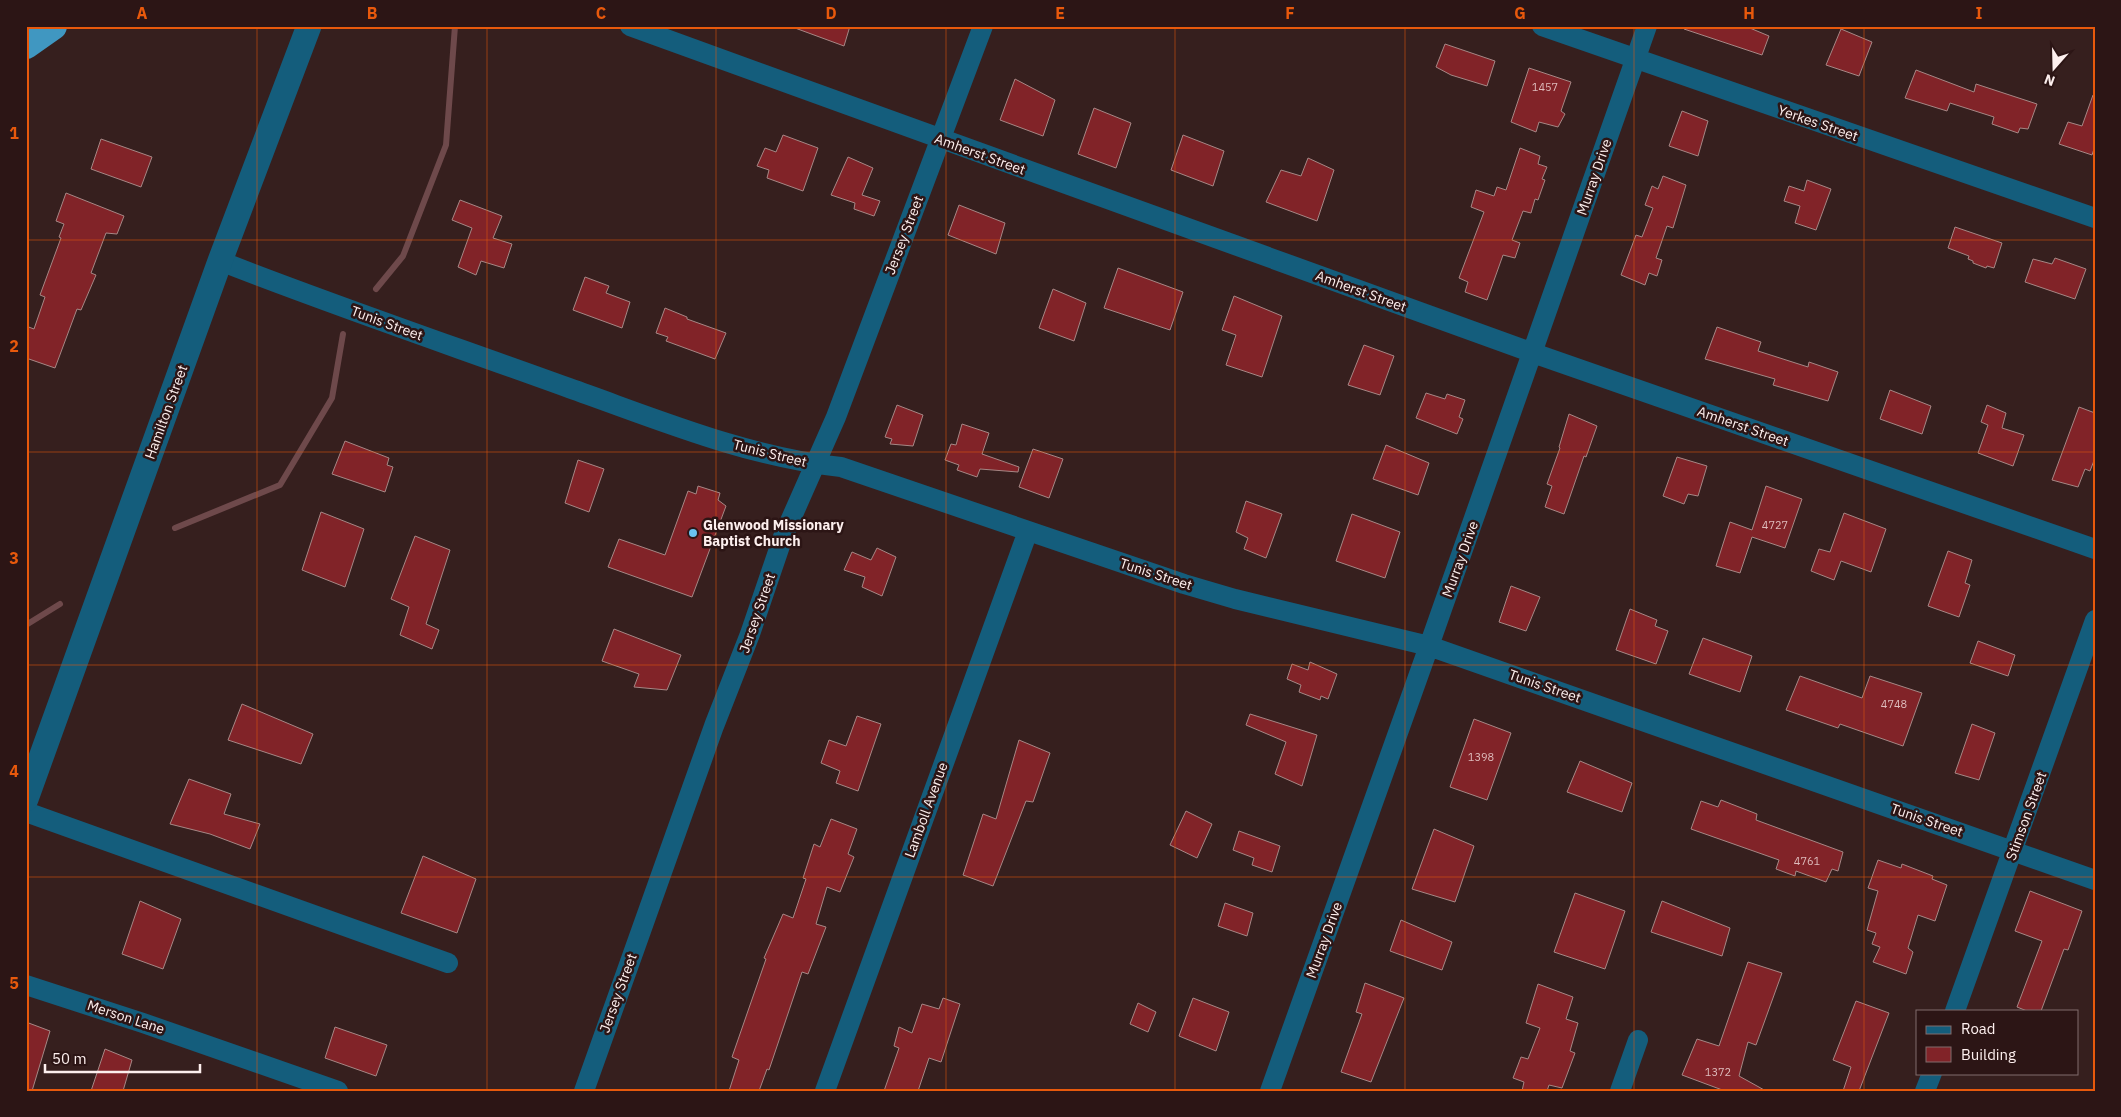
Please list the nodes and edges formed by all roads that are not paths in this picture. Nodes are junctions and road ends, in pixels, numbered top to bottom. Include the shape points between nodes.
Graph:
1 (30, 26) edge
2 (53, 26) edge
3 (309, 26) edge
4 (630, 26) edge
5 (983, 26) edge
6 (1542, 26) edge
7 (1647, 26) edge
8 (26, 28) edge
9 (26, 46) edge
10 (1635, 60) junction
11 (940, 139) junction
12 (2095, 218) edge
13 (220, 261) junction
14 (1533, 353) junction
15 (816, 464) junction
16 (1028, 531) junction
17 (2095, 549) edge
18 (2095, 620) edge
19 (1429, 646) junction
20 (26, 799) edge
21 (26, 812) edge
22 (2013, 851) junction
23 (2095, 880) edge
24 (448, 963) dead end
25 (26, 985) edge
26 (1955, 1010) edge
27 (1638, 1040) dead end
28 (1932, 1074) edge
29 (338, 1091) edge
30 (584, 1091) edge
31 (825, 1091) edge
32 (1270, 1091) edge
33 (1620, 1091) edge
34 (1925, 1091) edge

1 - 8 street
2 - 9 highway
3 - 13 street, Hamilton Street
4 - 11 street, Amherst Street
5 - 11 street, Jersey Street
6 - 10 street, Yerkes Street
7 - 10 street, Murray Drive
10 - 12 street, Yerkes Street
10 - 14 street, Murray Drive
11 - 14 street, Amherst Street
11 - 15 street, Jersey Street
13 - 15 street, Tunis Street via 684,428 766,454
13 - 20 street, Hamilton Street
14 - 17 street, Amherst Street
14 - 19 street, Murray Drive
15 - 16 street, Tunis Street via 841,467
15 - 30 street, Jersey Street via 783,537
16 - 19 street, Tunis Street via 1184,584
16 - 31 street, Lamboll Avenue
18 - 22 street, Stimson Street
19 - 22 street, Tunis Street
19 - 32 street, Murray Drive
21 - 24 street
22 - 23 street, Tunis Street
22 - 26 street, Stimson Street
25 - 29 street, Merson Lane via 143,1022
27 - 33 street
28 - 34 street

